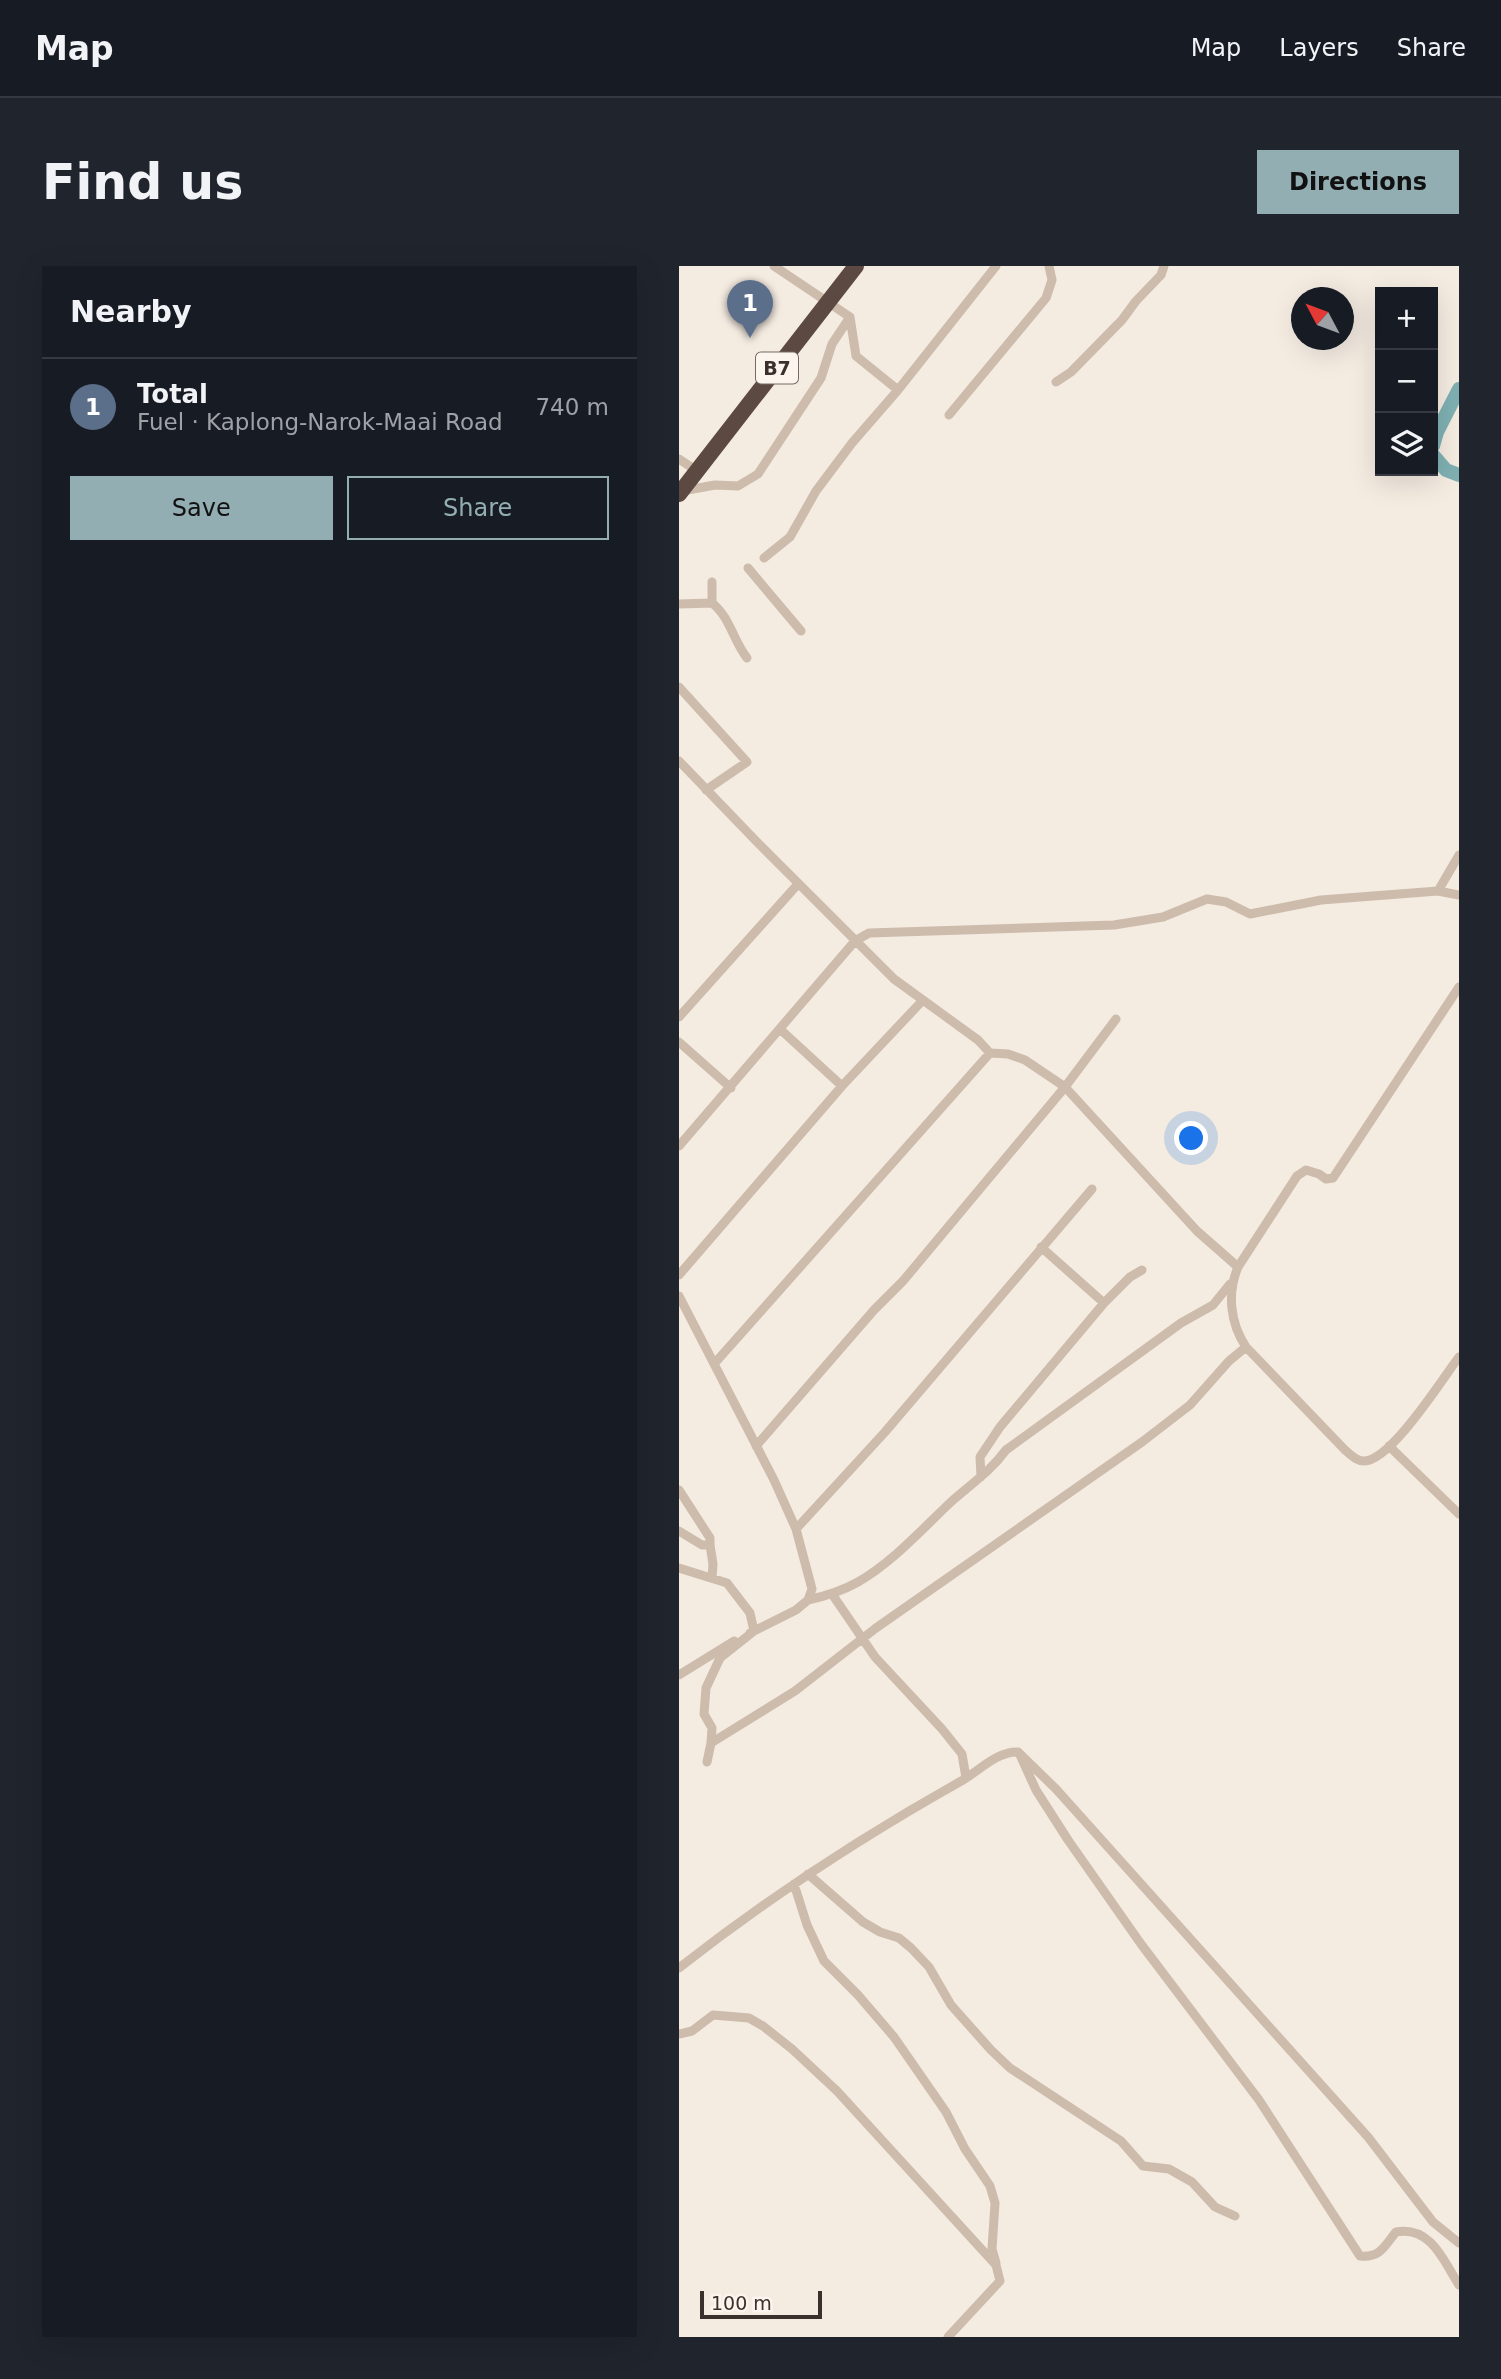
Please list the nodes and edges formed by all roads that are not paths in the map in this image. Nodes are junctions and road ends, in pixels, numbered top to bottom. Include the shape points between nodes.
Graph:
1 (774, 266) edge
2 (856, 266) edge
3 (996, 266) edge
4 (1049, 266) edge
5 (1164, 266) edge
6 (827, 303) junction
7 (850, 317) junction
8 (1056, 382) dead end
9 (898, 390) junction
10 (949, 415) dead end
11 (679, 459) edge
12 (697, 471) junction
13 (680, 493) edge
14 (764, 558) dead end
15 (748, 568) dead end
16 (712, 582) dead end
17 (712, 603) junction
18 (679, 604) edge
19 (801, 631) dead end
20 (747, 658) dead end
21 (679, 687) edge
22 (679, 761) edge
23 (706, 790) junction
24 (1459, 855) edge
25 (798, 884) junction
26 (1438, 891) junction
27 (1459, 895) edge
28 (855, 942) junction
29 (1459, 987) edge
30 (923, 1000) junction
31 (679, 1017) edge
32 (1116, 1019) dead end
33 (781, 1030) junction
34 (679, 1042) edge
35 (990, 1053) junction
36 (842, 1086) junction
37 (1065, 1087) junction
38 (731, 1088) junction
39 (679, 1146) edge
40 (1092, 1189) dead end
41 (1041, 1247) junction
42 (1238, 1267) junction
43 (1142, 1270) dead end
44 (679, 1275) edge
45 (1231, 1283) junction
46 (679, 1296) edge
47 (1104, 1303) junction
48 (1246, 1347) junction
49 (1459, 1357) edge
50 (714, 1364) junction
51 (756, 1446) junction
52 (1389, 1446) junction
53 (981, 1477) junction
54 (679, 1490) edge
55 (1459, 1514) edge
56 (796, 1529) junction
57 (679, 1531) edge
58 (710, 1545) junction
59 (679, 1568) edge
60 (712, 1578) junction
61 (832, 1594) junction
62 (808, 1600) junction
63 (754, 1631) junction
64 (863, 1639) junction
65 (679, 1675) edge
66 (711, 1742) junction
67 (1018, 1752) junction
68 (707, 1762) dead end
69 (966, 1778) junction
70 (808, 1874) junction
71 (794, 1884) junction
72 (679, 1968) edge
73 (679, 2034) edge
74 (1234, 2216) dead end
75 (1459, 2243) edge
76 (996, 2265) junction
77 (1459, 2285) edge
78 (948, 2337) edge

1 - 6 street
2 - 6 highway, B7
3 - 9 street
4 - 10 street via 1052,280 1046,298
5 - 8 street via 1122,320
6 - 7 street
6 - 12 highway, B7
7 - 9 street via 856,356
7 - 13 street via 832,344 821,378 758,474 738,486 715,485
9 - 14 street via 816,491 790,537
11 - 12 street
12 - 13 highway, B7
15 - 19 street
16 - 17 street
17 - 18 street
17 - 20 street via 725,612 733,637
21 - 23 street via 747,762
22 - 23 street
23 - 25 street
24 - 26 street
25 - 28 street
25 - 31 street
26 - 27 street
26 - 28 street via 1321,900 1250,914 1207,899 1163,916 1114,925 869,933
28 - 30 street
28 - 33 street
29 - 42 street via 1337,1173 1326,1179 1306,1170 1297,1176
30 - 35 street
30 - 36 street
32 - 37 street
33 - 36 street
33 - 38 street
34 - 38 street
35 - 37 street via 1025,1060
35 - 50 street
36 - 44 street
37 - 42 street via 1198,1231
37 - 51 street via 903,1281
38 - 39 street
40 - 41 street
41 - 47 street
41 - 56 street via 885,1432
42 - 45 street
43 - 47 street
45 - 48 street via 1235,1329
45 - 53 street via 1213,1305 1181,1323 1006,1450
46 - 50 street
47 - 53 street via 1000,1427 980,1457
48 - 52 street via 1356,1459 1371,1460
48 - 64 street via 1191,1405
49 - 52 street
50 - 51 street
51 - 56 street
52 - 55 street
53 - 61 street via 888,1559
54 - 58 street
56 - 62 street via 812,1589
57 - 58 street
58 - 60 street
59 - 60 street
60 - 63 street via 727,1583 737,1594 750,1613
61 - 62 street
61 - 64 street
62 - 63 street
63 - 65 street
63 - 66 street via 720,1658 706,1688 704,1714 712,1728
64 - 66 street via 795,1691
64 - 69 street via 962,1754
66 - 68 street
67 - 69 street via 1003,1754
67 - 75 street via 1325,2088 1433,2222
67 - 77 street via 1068,1840 1259,2100 1360,2256 1380,2253 1396,2232 1414,2232 1429,2239
69 - 70 street
70 - 71 street
70 - 74 street via 863,1922 911,1948 929,1967 951,2005 1010,2068 1121,2141 1143,2166 1169,2169 1192,2182 1215,2207
71 - 72 street
71 - 76 street via 824,1961 894,2037 990,2186 995,2203 992,2249
73 - 76 street via 692,2031 713,2015 749,2018 763,2026 837,2091
76 - 78 street via 1000,2281

